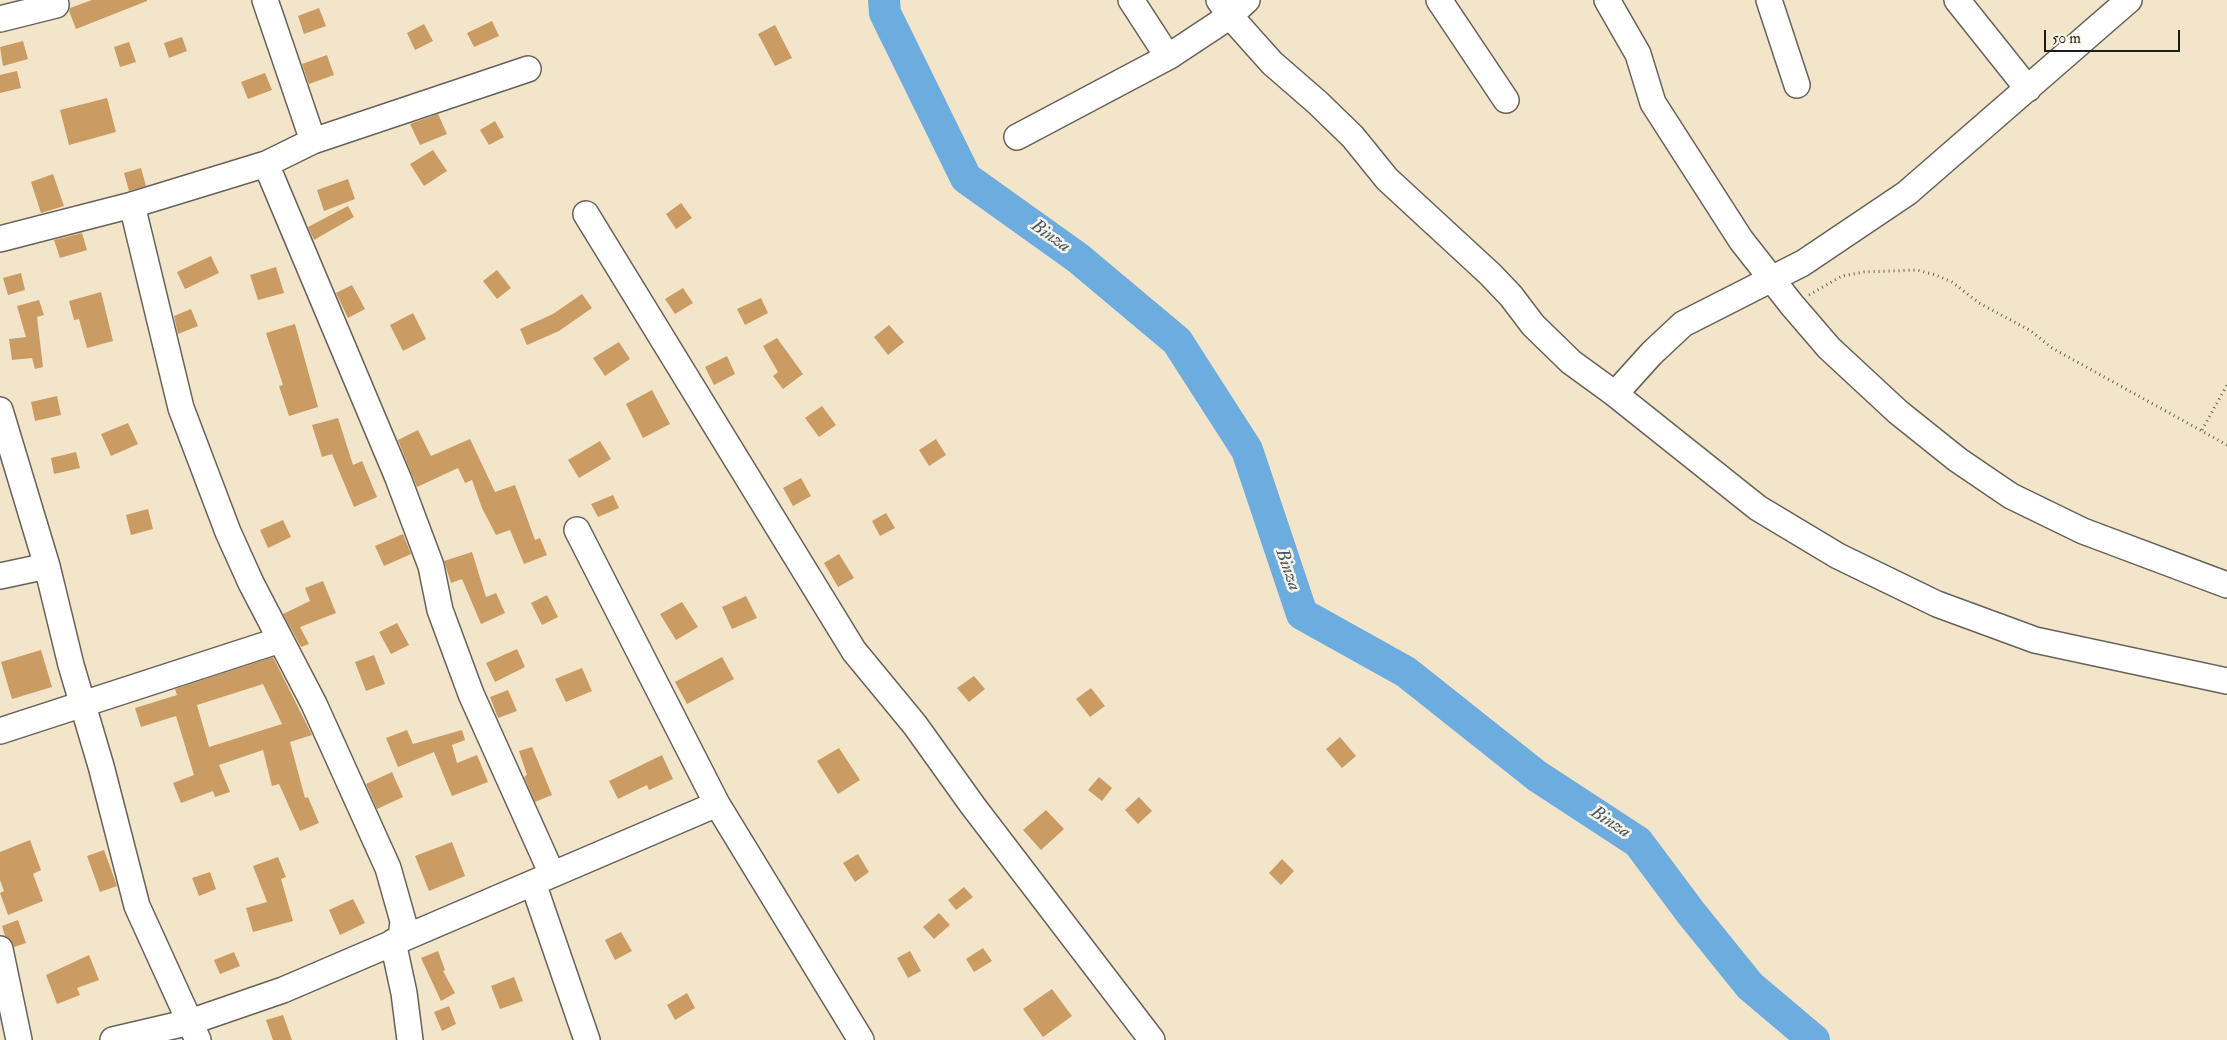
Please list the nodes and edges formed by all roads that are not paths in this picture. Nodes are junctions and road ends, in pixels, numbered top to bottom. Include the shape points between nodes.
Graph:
1 (55, 0) edge
2 (265, 0) edge
3 (1131, 0) edge
4 (1440, 0) edge
5 (1607, 0) edge
6 (1769, 0) edge
7 (1957, 0) edge
8 (2129, 0) edge
9 (1232, 5) edge
10 (0, 19) edge
11 (1168, 57) junction
12 (528, 68) dead end
13 (1797, 86) dead end
14 (2028, 89) junction
15 (1506, 100) dead end
16 (1017, 137) dead end
17 (313, 141) junction
18 (266, 164) junction
19 (132, 205) junction
20 (586, 214) dead end
21 (0, 239) edge
22 (1771, 279) junction
23 (1615, 394) junction
24 (0, 410) edge
25 (577, 530) dead end
26 (47, 566) junction
27 (0, 576) edge
28 (2227, 584) edge
29 (280, 640) junction
30 (2227, 681) edge
31 (81, 704) junction
32 (0, 732) edge
33 (717, 804) junction
34 (543, 878) junction
35 (397, 940) junction
36 (0, 949) edge
37 (194, 1031) edge
38 (19, 1040) edge
39 (113, 1040) edge
40 (410, 1040) edge
41 (588, 1040) edge
42 (861, 1040) edge
43 (1152, 1040) edge

1 - 10 street via 56,5
2 - 17 street
3 - 11 street
4 - 15 street
5 - 22 street via 1638,54 1653,103 1741,240
6 - 13 street
7 - 14 street
8 - 14 street
9 - 11 street
9 - 23 street via 1272,63 1353,137 1387,179 1490,274 1533,325 1571,362
11 - 16 street
12 - 17 street
14 - 22 street via 1908,193 1803,263
17 - 18 street
18 - 19 street
18 - 34 street via 398,478 431,566 440,610
19 - 21 street
19 - 29 street via 181,408 228,532
20 - 43 street via 854,651 915,725
22 - 23 street via 1683,324
22 - 28 street via 1829,348 1898,412 1958,460 2011,496 2083,531
23 - 30 street via 1758,508 1838,556 1936,604 2035,640
24 - 26 street
25 - 33 street
26 - 27 street
26 - 31 street
29 - 31 street
29 - 35 street via 314,704 388,868 403,921
31 - 32 street
31 - 37 street via 138,906
33 - 34 street
33 - 42 street
34 - 35 street
34 - 41 street
35 - 37 street
35 - 40 street
36 - 38 street
37 - 39 street

